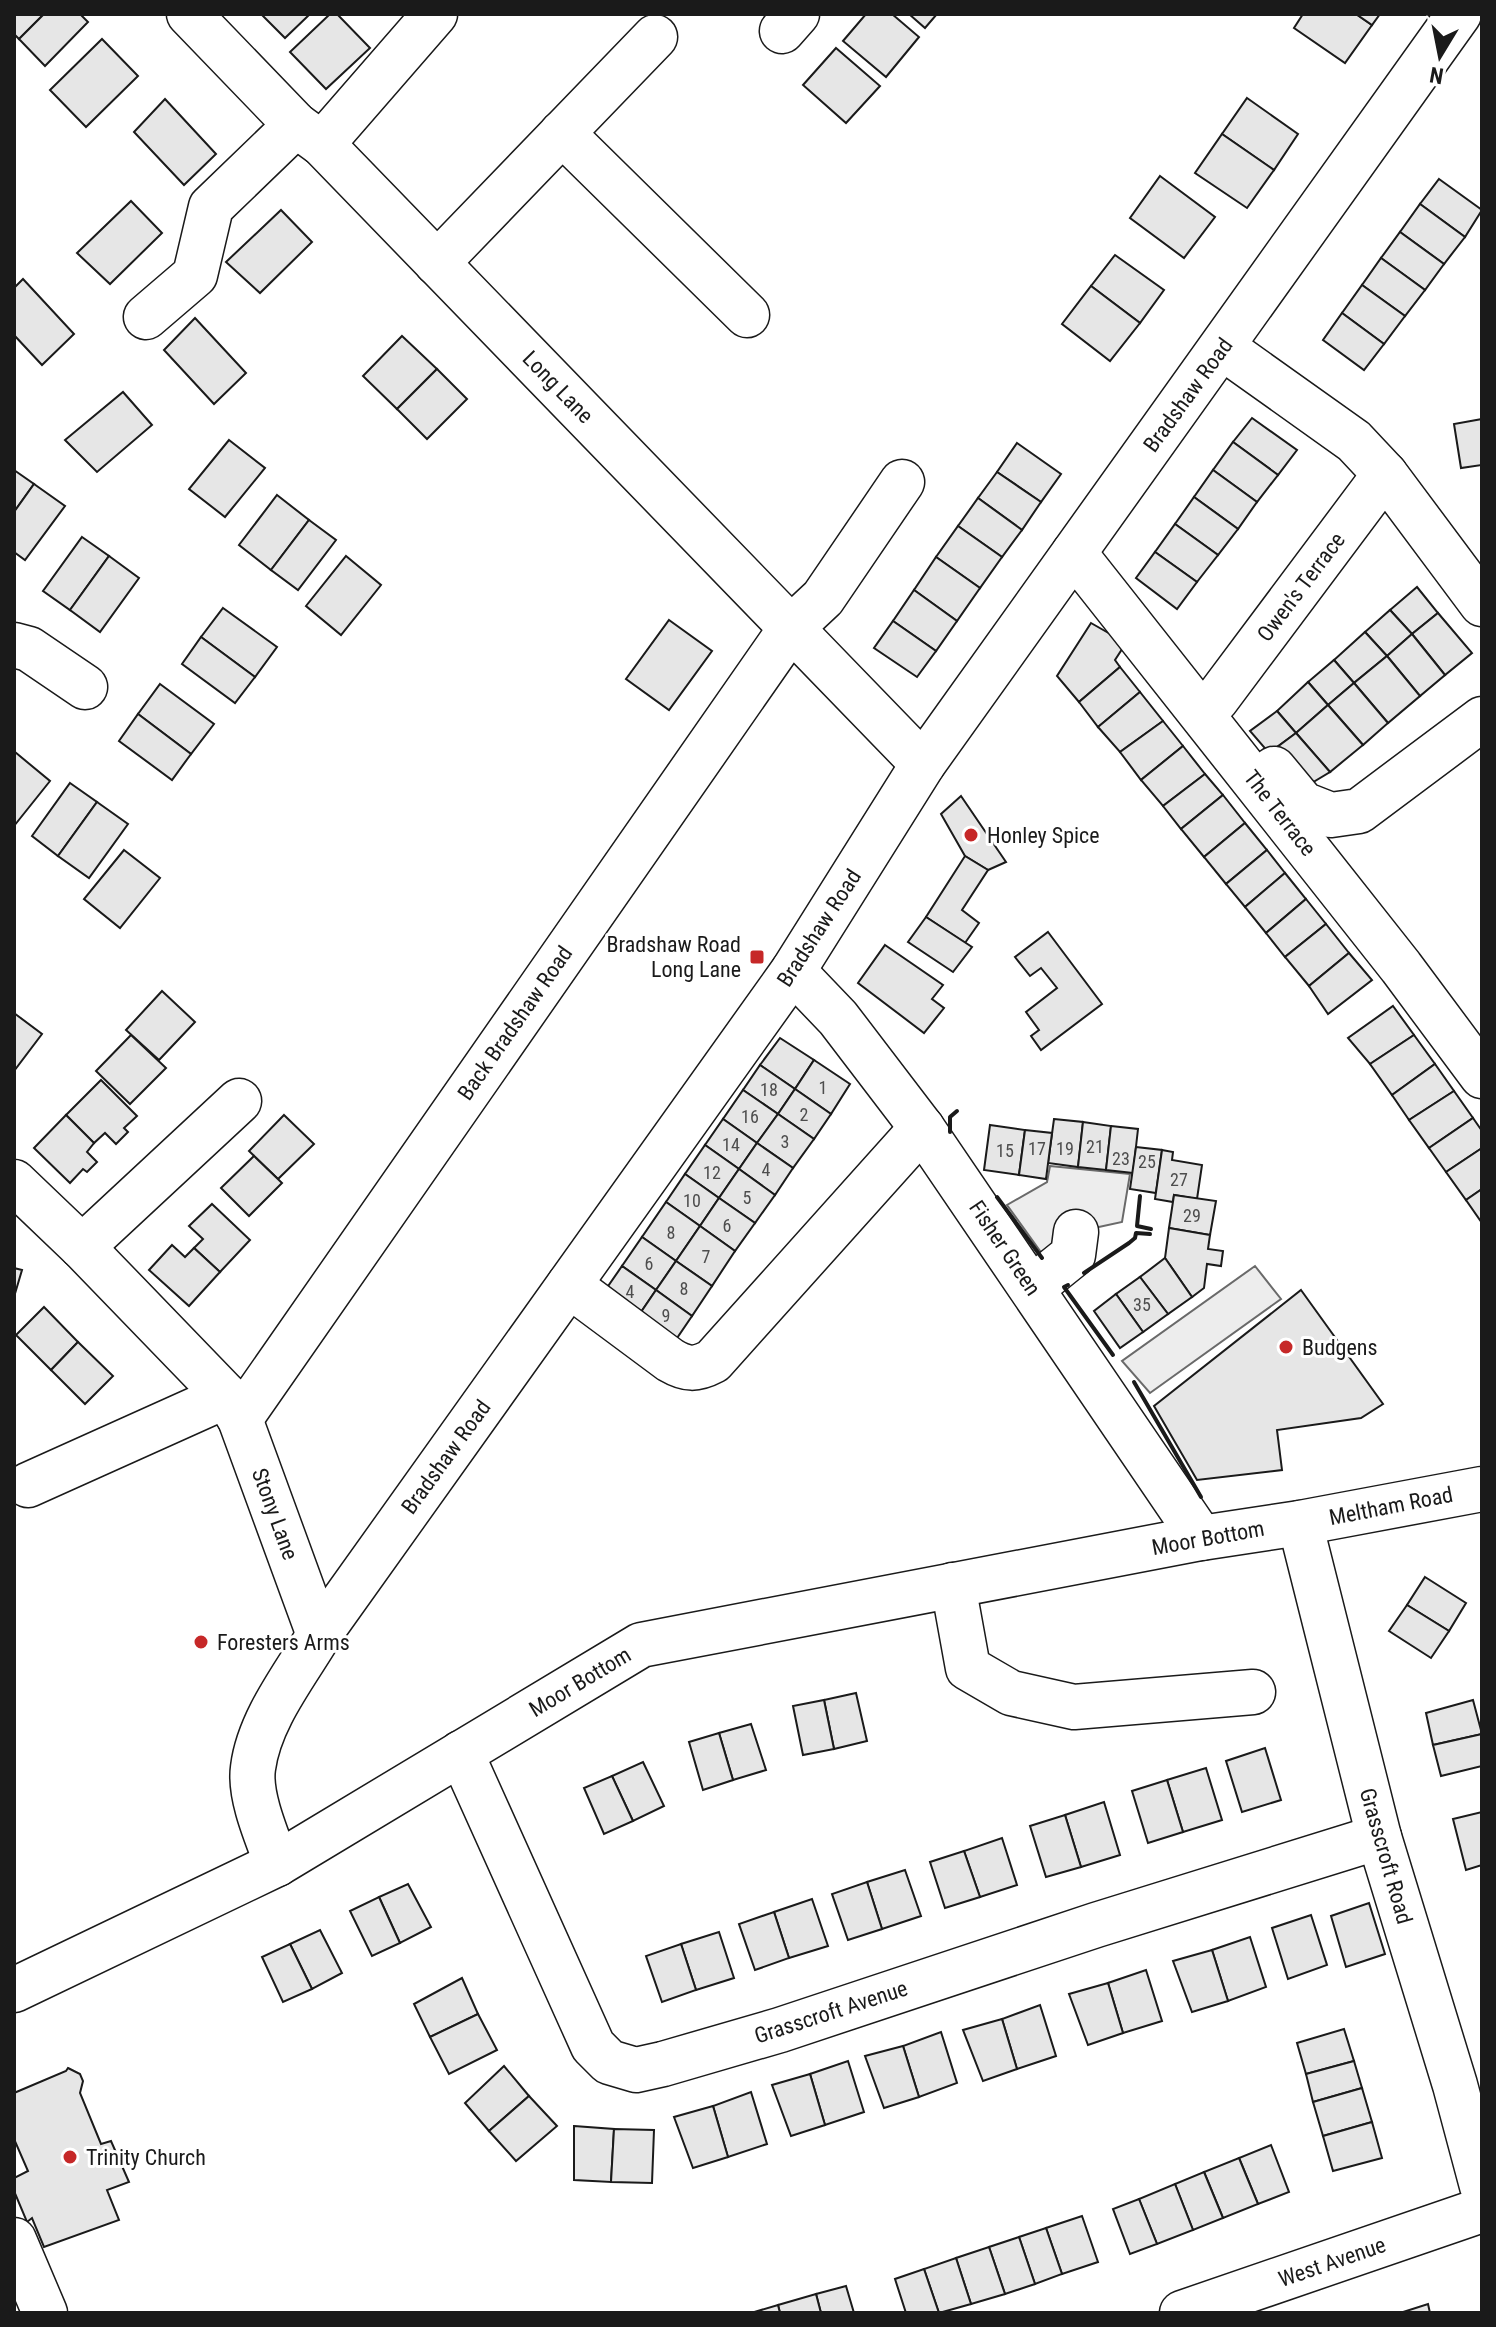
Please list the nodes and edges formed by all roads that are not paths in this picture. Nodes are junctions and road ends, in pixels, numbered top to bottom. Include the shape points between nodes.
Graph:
1 (189, 14) edge
2 (435, 14) edge
3 (1459, 14) edge
4 (655, 37) dead end
5 (562, 133) junction
6 (309, 134) junction
7 (437, 263) junction
8 (747, 315) dead end
9 (146, 317) dead end
10 (1222, 347) junction
11 (1385, 474) junction
12 (902, 482) dead end
13 (1082, 543) junction
14 (1475, 581) edge
15 (791, 628) junction
16 (14, 645) edge
17 (85, 687) dead end
18 (1216, 700) junction
19 (1482, 719) edge
20 (923, 764) junction
21 (793, 971) junction
22 (1482, 1076) edge
23 (239, 1101) dead end
24 (922, 1128) junction
25 (14, 1182) edge
26 (1076, 1232) dead end
27 (82, 1247) junction
28 (569, 1285) junction
29 (1032, 1288) junction
30 (233, 1408) junction
31 (28, 1485) dead end
32 (1482, 1489) edge
33 (1300, 1523) junction
34 (1201, 1538) junction
35 (953, 1585) junction
36 (319, 1635) junction
37 (1253, 1692) dead end
38 (461, 1753) junction
39 (1379, 1837) junction
40 (277, 1864) junction
41 (14, 1990) edge
42 (1468, 2081) edge
43 (1482, 2186) edge
44 (1482, 2210) edge
45 (14, 2240) edge
46 (45, 2313) edge
47 (1182, 2313) edge

1 - 6 street, Long Lane
2 - 6 street
3 - 10 street, Bradshaw Road
4 - 5 street
5 - 7 street
5 - 8 street
6 - 7 street, Long Lane
6 - 9 street via 211,207 195,275
7 - 15 street, Long Lane
10 - 11 street via 1354,441
10 - 13 street, Bradshaw Road
11 - 14 street
11 - 18 street, Owen's Terrace
12 - 15 street, Back Bradshaw Road via 823,598
13 - 18 street
13 - 20 street, Bradshaw Road
13 - 22 street, The Terrace
15 - 20 street, Long Lane
15 - 30 street, Back Bradshaw Road
16 - 17 street via 29,649
18 - 19 street via 1303,804 1331,815 1359,811
20 - 21 street, Bradshaw Road
21 - 24 street, Fisher Green via 838,1018
21 - 28 street, Bradshaw Road
23 - 27 street
24 - 28 street via 713,1361 699,1369 670,1360
24 - 29 street, Fisher Green
25 - 27 street, Stony Lane
26 - 29 street via 1073,1255
27 - 30 street, Stony Lane
28 - 36 street, Bradshaw Road
29 - 34 street, Fisher Green via 1113,1377
30 - 31 street
30 - 36 street, Stony Lane
32 - 33 street, Meltham Road
33 - 34 street, Moor Bottom
33 - 39 street, Grasscroft Road
34 - 35 street, Moor Bottom
35 - 37 street via 968,1668 1011,1693 1074,1707
35 - 38 street, Moor Bottom via 641,1645
36 - 40 street, Bradshaw Road via 263,1732 252,1769 258,1810
38 - 39 street, Grasscroft Avenue via 593,2046 609,2062 636,2070 780,2030
38 - 40 street, Moor Bottom
39 - 42 street, Grasscroft Road
40 - 41 street, Moor Bottom
42 - 43 street, Grasscroft Road
44 - 47 street, West Avenue
45 - 46 street

